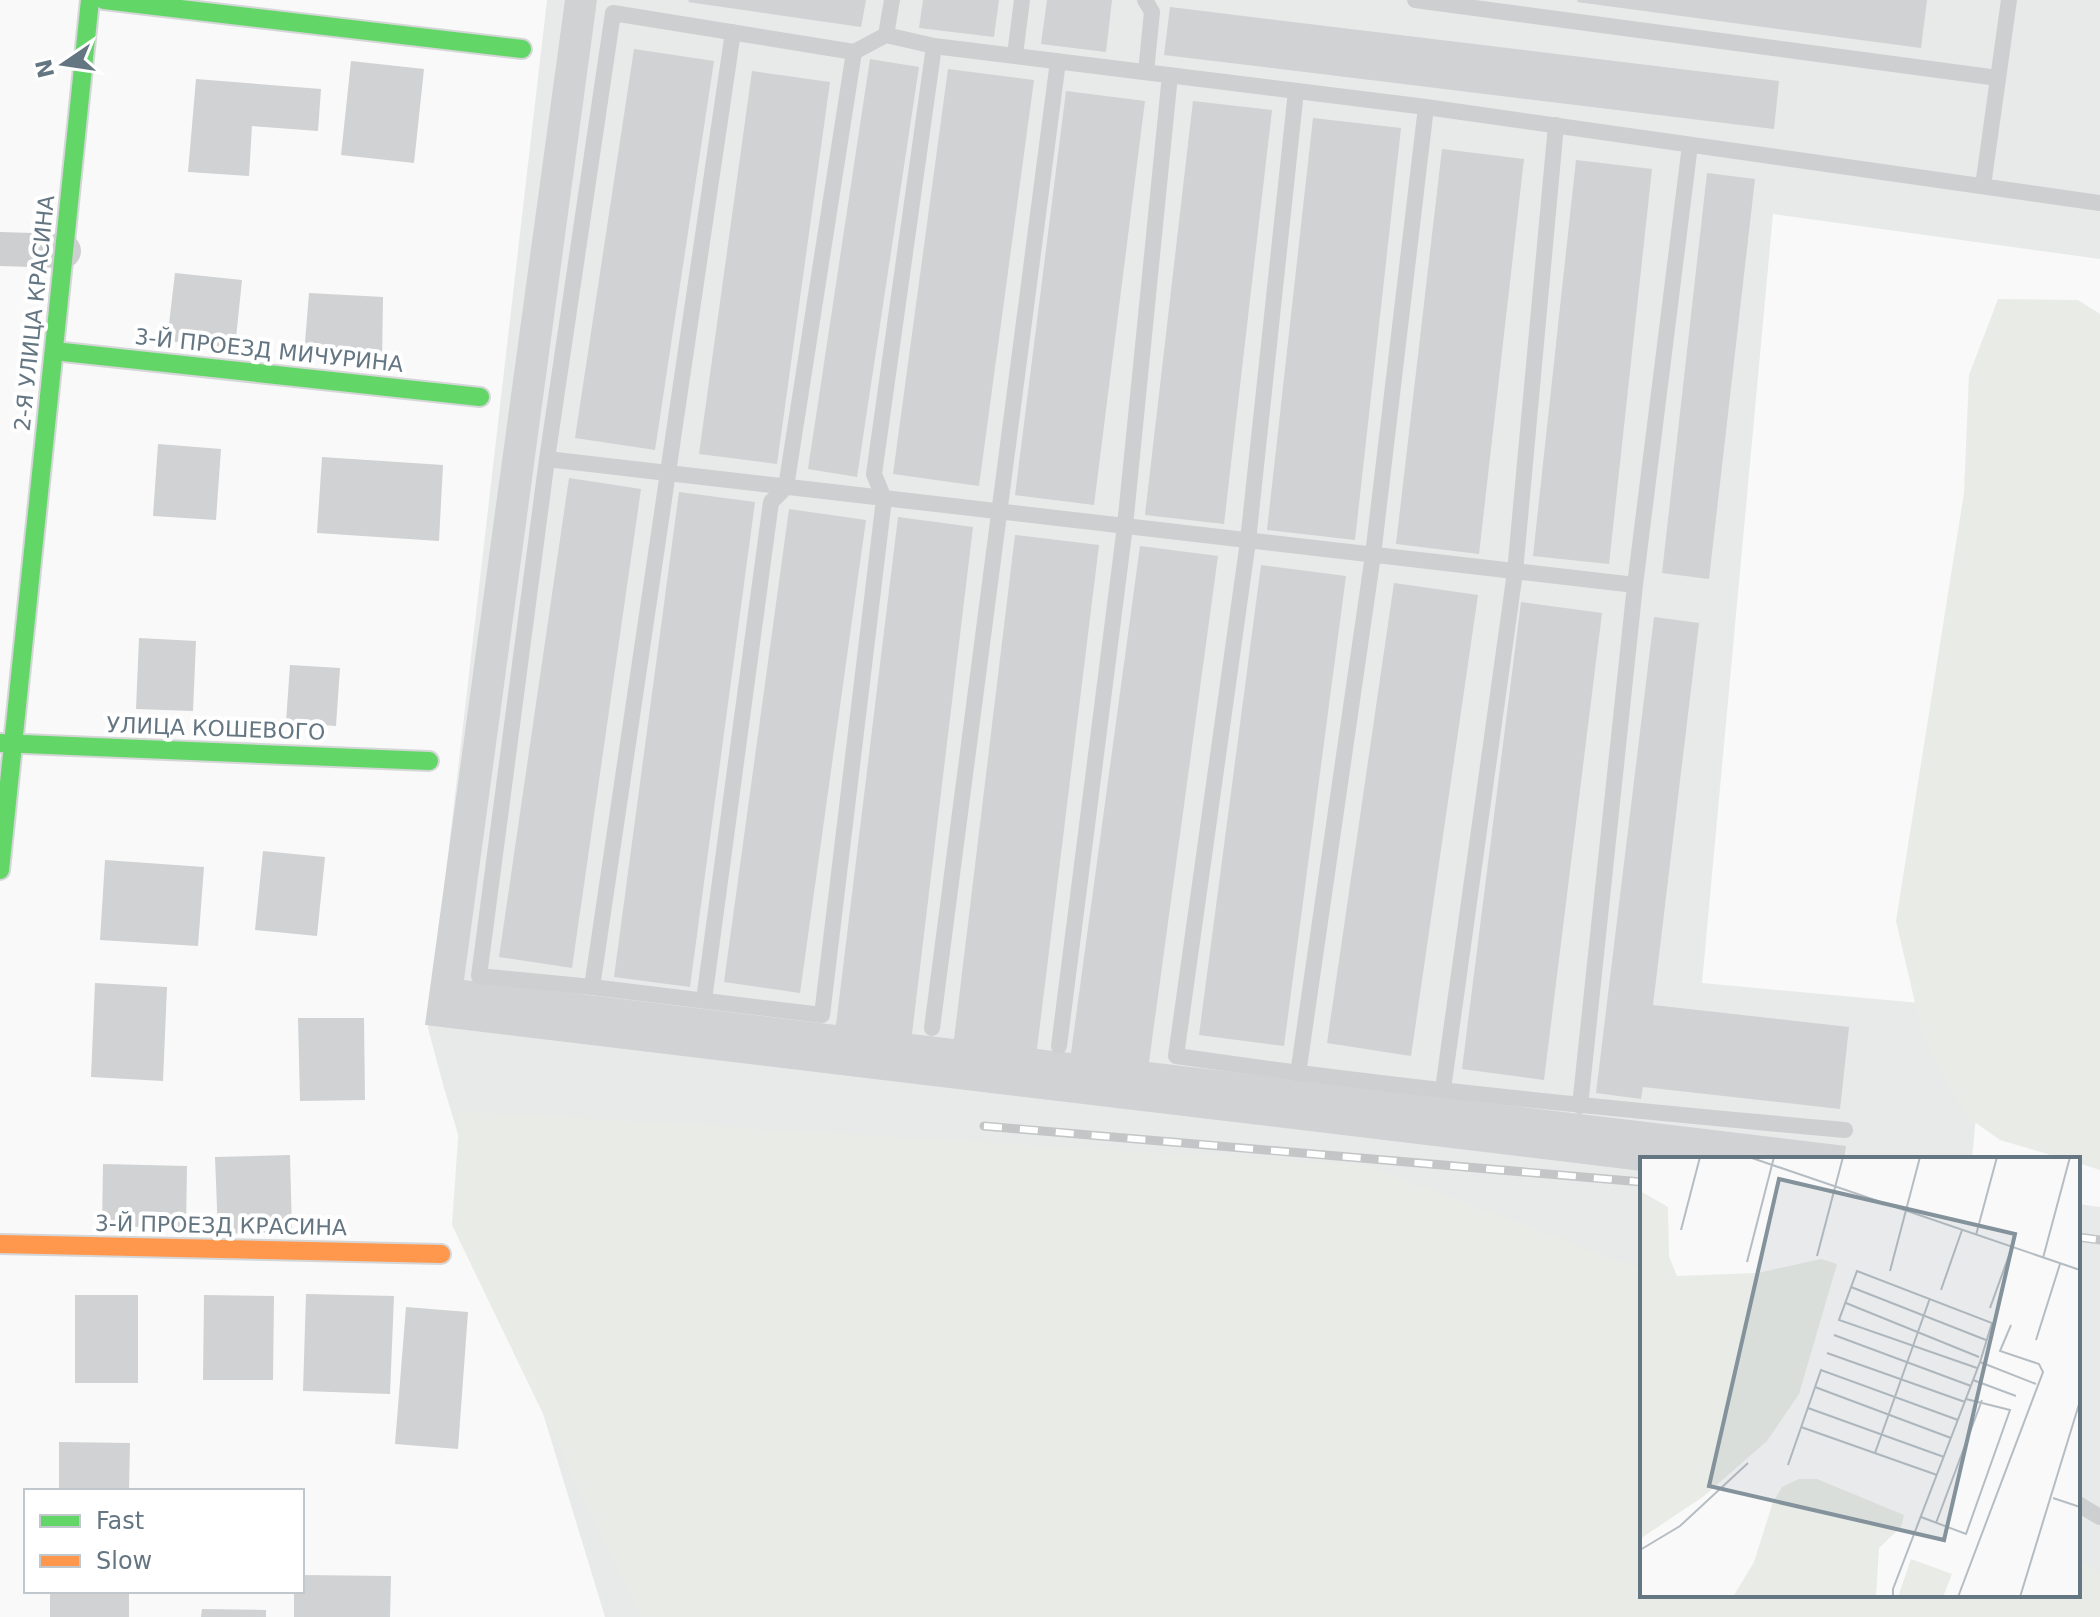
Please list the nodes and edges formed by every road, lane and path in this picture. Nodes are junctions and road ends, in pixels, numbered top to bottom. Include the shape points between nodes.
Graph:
1 (90, 0) edge
2 (104, 0) edge
3 (892, 0) edge
4 (1022, 0) edge
5 (1145, 0) edge
6 (1415, 0) edge
7 (2009, 0) edge
8 (733, 32) junction
9 (886, 35) junction
10 (934, 46) junction
11 (522, 49) dead end
12 (854, 52) junction
13 (1015, 55) junction
14 (1058, 61) junction
15 (1146, 72) junction
16 (1170, 75) junction
17 (1998, 78) junction
18 (1296, 91) junction
19 (1426, 107) junction
20 (1556, 125) junction
21 (1690, 145) junction
22 (1983, 186) junction
23 (2100, 203) edge
24 (0, 249) edge
25 (64, 251) junction
26 (54, 351) junction
27 (480, 397) dead end
28 (547, 459) junction
29 (667, 473) junction
30 (786, 487) junction
31 (884, 499) junction
32 (998, 512) junction
33 (1125, 526) junction
34 (1248, 541) junction
35 (1373, 555) junction
36 (1515, 572) junction
37 (1635, 585) junction
38 (6, 743) edge
39 (429, 761) dead end
40 (0, 870) edge
41 (592, 987) junction
42 (704, 1000) junction
43 (932, 1028) dead end
44 (1059, 1046) dead end
45 (1298, 1074) junction
46 (1443, 1089) junction
47 (1580, 1106) junction
48 (1845, 1130) dead end
49 (0, 1244) edge
50 (441, 1254) dead end
51 (2080, 1505) edge
52 (2100, 1517) edge

1 - 25 street, 2-Я УЛИЦА КРАСИНА
2 - 11 street
3 - 9 lane
4 - 13 lane
5 - 15 lane via 1152,12
6 - 17 lane
7 - 17 lane
8 - 12 lane
8 - 28 lane via 613,13
8 - 29 lane
9 - 10 lane
9 - 12 lane
10 - 13 lane
10 - 31 lane via 874,474
12 - 30 lane
13 - 14 lane
14 - 15 lane
14 - 32 lane
15 - 16 lane
16 - 18 lane
16 - 33 lane
17 - 22 lane
18 - 19 lane
18 - 34 lane
19 - 20 lane
19 - 35 lane
20 - 21 lane
20 - 36 lane
21 - 22 lane
21 - 37 lane
22 - 23 lane
24 - 25 street
25 - 26 street, 2-Я УЛИЦА КРАСИНА
26 - 27 street, 3-Й ПРОЕЗД МИЧУРИНА
26 - 38 street, 2-Я УЛИЦА КРАСИНА
28 - 29 lane
28 - 41 lane via 479,976
29 - 30 lane
29 - 41 lane
30 - 31 lane
30 - 42 lane via 771,502
31 - 32 lane
31 - 42 lane via 822,1015
32 - 33 lane
32 - 43 lane
33 - 34 lane
33 - 44 lane
34 - 35 lane
34 - 45 lane via 1176,1056
35 - 36 lane
35 - 45 lane
36 - 37 lane
36 - 46 lane
37 - 47 lane
38 - 39 street, УЛИЦА КОШЕВОГО
38 - 40 street, 2-Я УЛИЦА КРАСИНА
41 - 42 lane
45 - 46 lane
46 - 47 lane
47 - 48 lane
49 - 50 street, 3-Й ПРОЕЗД КРАСИНА
51 - 52 lane

